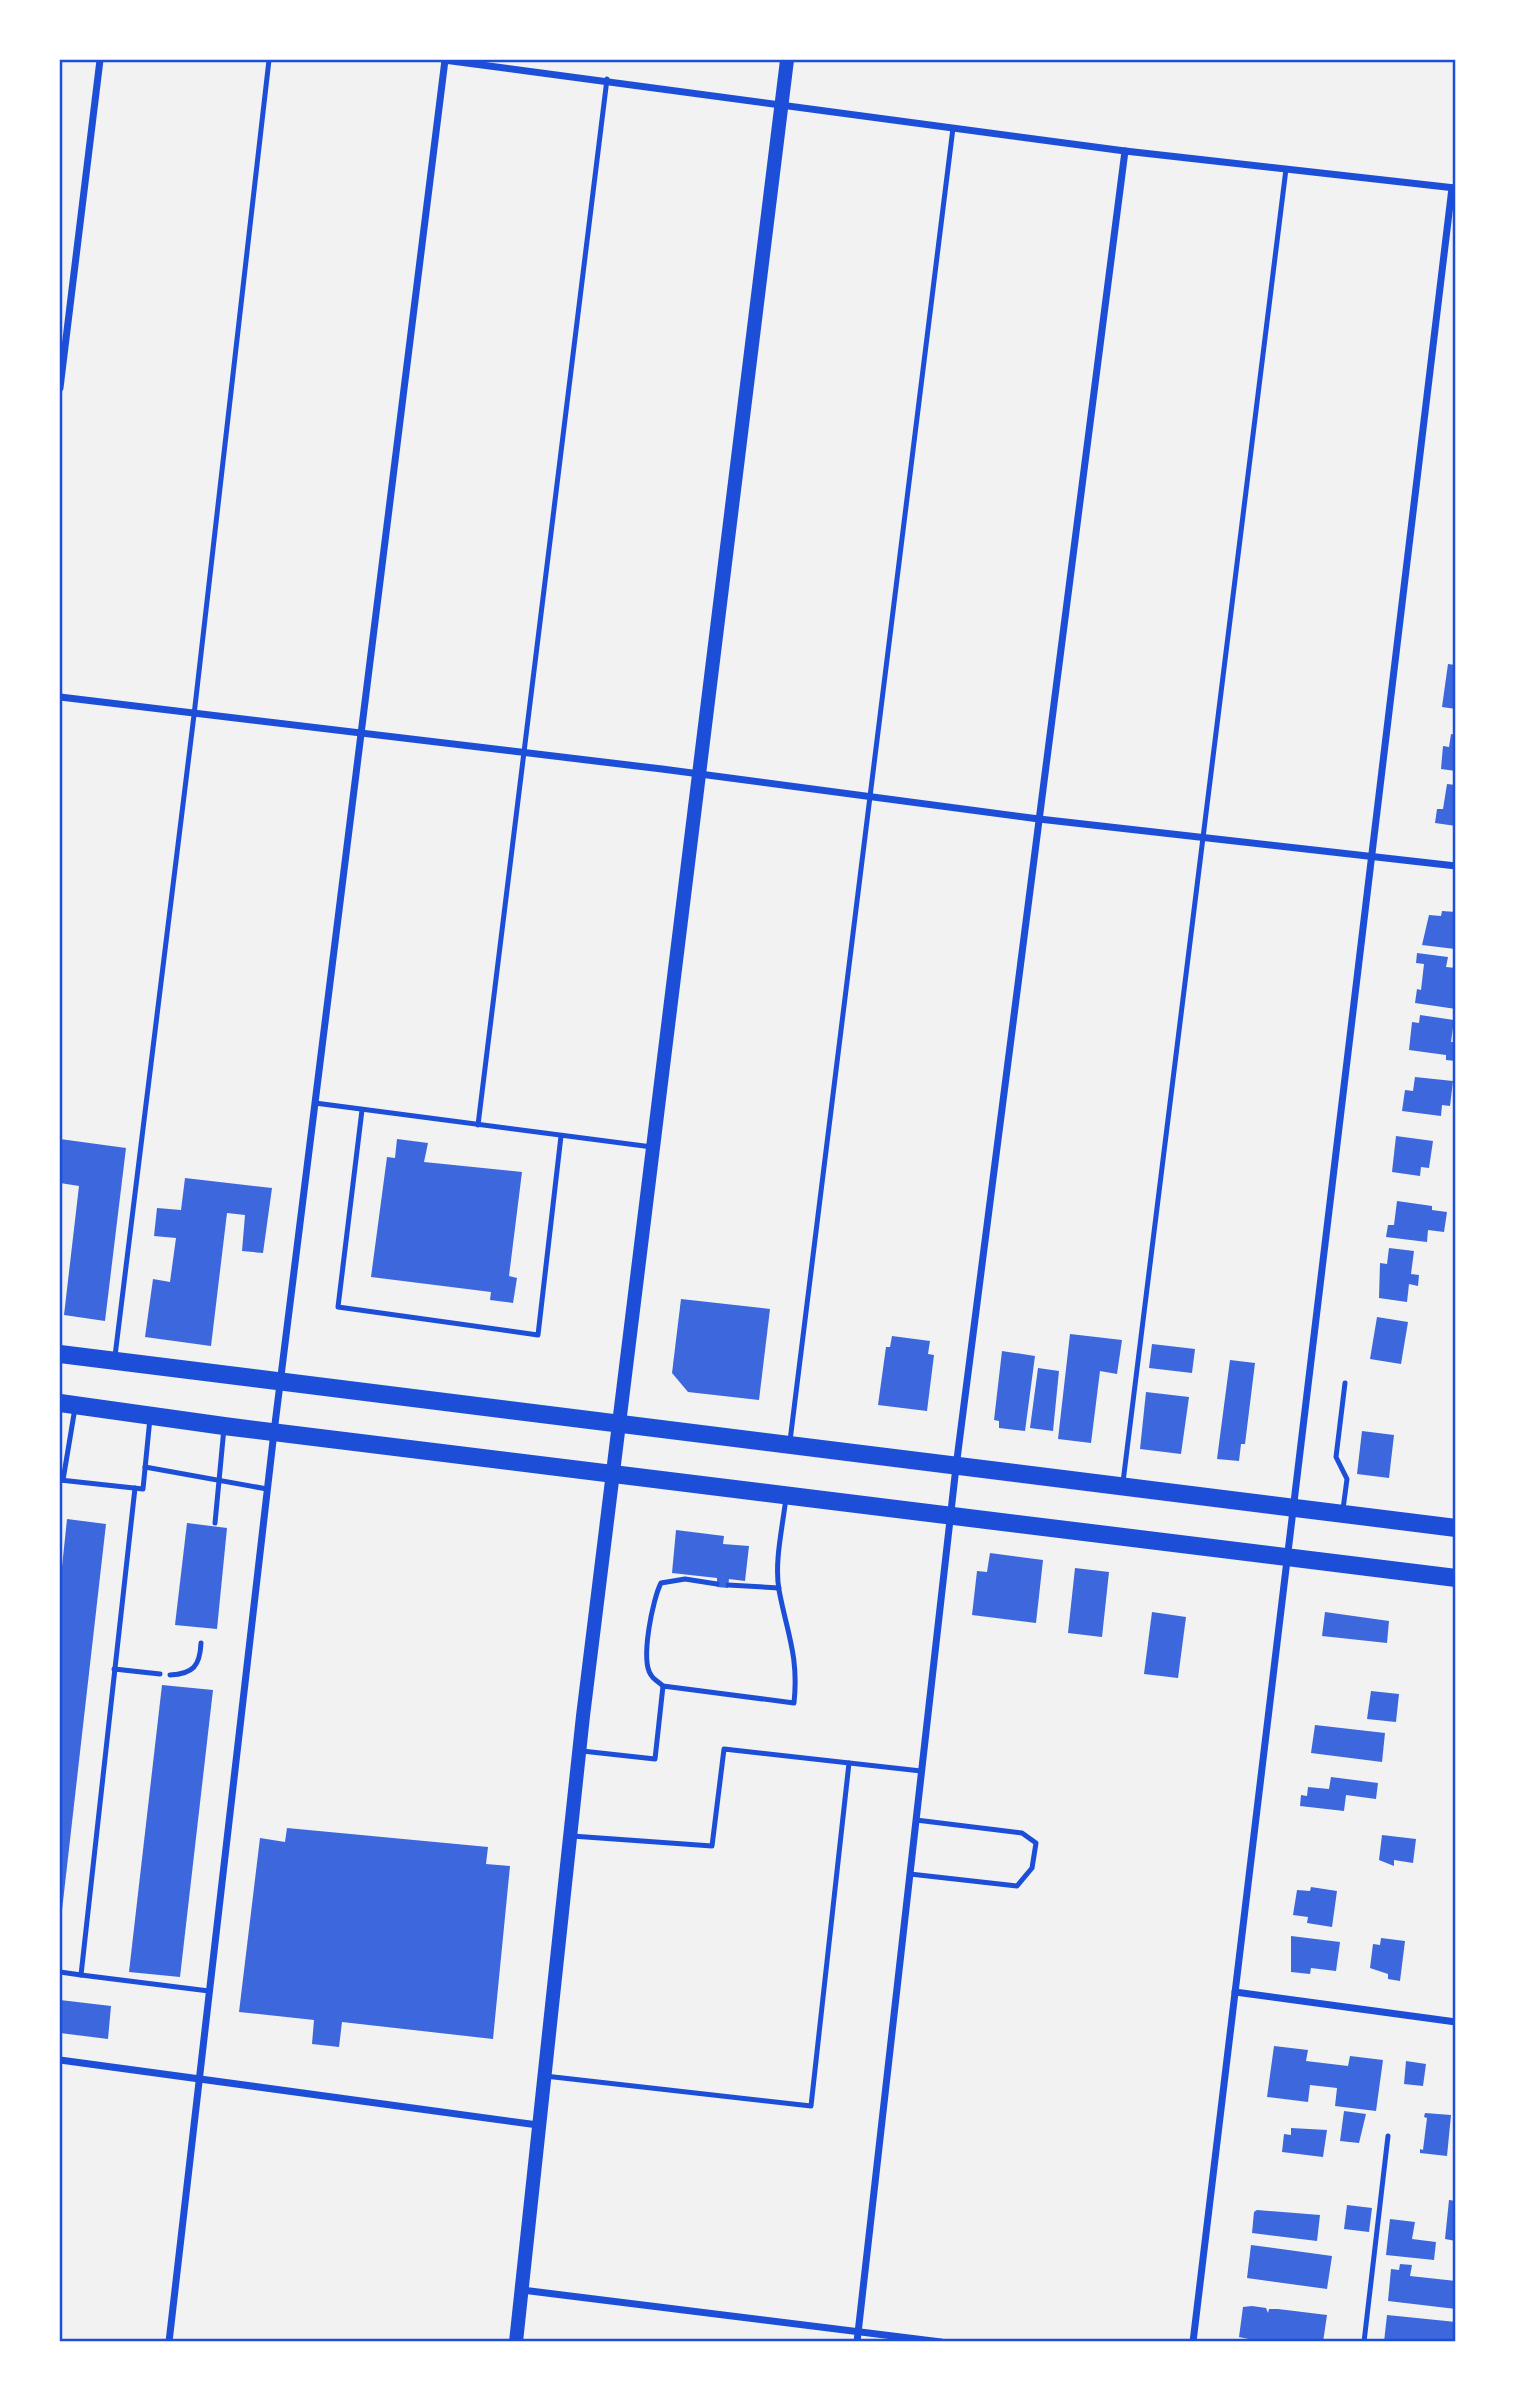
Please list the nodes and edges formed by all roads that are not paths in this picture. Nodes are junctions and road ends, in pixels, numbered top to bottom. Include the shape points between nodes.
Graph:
1 (100, 60) edge
2 (269, 60) edge
3 (444, 60) edge
4 (787, 60) edge
5 (607, 79) junction
6 (781, 106) junction
7 (953, 128) junction
8 (1125, 151) junction
9 (1286, 169) junction
10 (1454, 188) edge
11 (60, 388) edge
12 (60, 697) edge
13 (194, 715) junction
14 (361, 733) junction
15 (524, 752) junction
16 (698, 774) junction
17 (869, 796) junction
18 (1039, 819) junction
19 (1203, 837) junction
20 (1372, 856) junction
21 (1455, 866) edge
22 (315, 1104) junction
23 (362, 1110) junction
24 (478, 1125) junction
25 (561, 1136) junction
26 (652, 1147) junction
27 (60, 1354) edge
28 (115, 1361) junction
29 (280, 1383) junction
30 (1345, 1383) dead end
31 (68, 1404) edge
32 (150, 1415) junction
33 (618, 1424) junction
34 (224, 1426) junction
35 (274, 1432) junction
36 (789, 1446) junction
37 (145, 1467) junction
38 (956, 1467) junction
39 (612, 1474) junction
40 (221, 1479) junction
41 (62, 1480) edge
42 (1122, 1486) junction
43 (135, 1488) junction
44 (267, 1489) junction
45 (787, 1494) junction
46 (1293, 1507) junction
47 (1342, 1513) junction
48 (950, 1516) junction
49 (215, 1523) dead end
50 (1455, 1528) edge
51 (1287, 1556) junction
52 (1455, 1578) edge
53 (717, 1584) dead end
54 (728, 1585) dead end
55 (779, 1588) junction
56 (201, 1643) dead end
57 (114, 1669) junction
58 (160, 1674) dead end
59 (170, 1675) dead end
60 (663, 1686) junction
61 (579, 1751) junction
62 (849, 1763) junction
63 (921, 1771) junction
64 (916, 1820) junction
65 (569, 1836) junction
66 (910, 1874) junction
67 (60, 1972) edge
68 (81, 1975) junction
69 (209, 1991) junction
70 (1235, 1992) junction
71 (1455, 2022) edge
72 (60, 2060) edge
73 (542, 2076) junction
74 (199, 2079) junction
75 (537, 2124) junction
76 (1388, 2136) dead end
77 (522, 2290) junction
78 (858, 2331) junction
79 (169, 2342) edge
80 (516, 2342) edge
81 (856, 2342) edge
82 (941, 2342) edge
83 (1193, 2342) edge
84 (1363, 2342) edge

1 - 11 street
2 - 13 lane
3 - 5 street
3 - 14 street
4 - 6 main road
5 - 6 street
5 - 15 lane
6 - 7 street
6 - 16 main road
7 - 8 street
7 - 17 lane
8 - 9 street
8 - 18 street
9 - 10 street
9 - 19 lane
10 - 20 street
12 - 13 street
13 - 14 street
13 - 28 lane
14 - 15 street
14 - 22 street
15 - 16 street
15 - 24 lane
16 - 17 street
16 - 26 main road
17 - 18 street
17 - 36 lane
18 - 19 street
18 - 38 street
19 - 20 street
19 - 42 lane
20 - 21 street
20 - 46 street
22 - 23 lane
22 - 29 street
23 - 24 lane
23 - 25 lane via 338,1307 538,1335
24 - 25 lane
25 - 26 lane
26 - 33 main road
27 - 28 main road
28 - 29 main road
29 - 33 main road
29 - 35 street
30 - 47 lane via 1336,1457 1347,1479
31 - 32 main road
31 - 41 lane
32 - 34 main road
32 - 37 lane
33 - 36 main road
33 - 39 main road
34 - 35 main road
34 - 40 lane
35 - 39 main road
35 - 44 street
36 - 38 main road
37 - 40 lane
37 - 43 lane via 143,1489
38 - 42 main road
38 - 48 street
39 - 45 main road
39 - 61 main road
40 - 44 lane
40 - 49 lane
41 - 43 lane
42 - 46 main road
43 - 57 lane
44 - 69 street
45 - 48 main road
45 - 55 lane
46 - 47 main road
46 - 51 street
47 - 50 main road
48 - 51 main road
48 - 63 street
51 - 52 main road
51 - 70 street
53 - 60 lane via 669,1580 661,1583 654,1595 646,1660 649,1674
54 - 55 lane
55 - 60 lane via 794,1649 794,1703
56 - 59 lane via 194,1670
57 - 58 lane
57 - 68 lane
60 - 61 lane via 655,1759
61 - 65 main road
62 - 63 lane
62 - 65 lane via 724,1749 712,1846
62 - 73 lane via 811,2106
63 - 64 street
64 - 66 street
64 - 66 lane via 1022,1833 1036,1843 1032,1868 1017,1886
65 - 73 main road
66 - 78 street
67 - 68 lane
68 - 69 lane
69 - 74 street
70 - 71 street
70 - 83 street
72 - 74 street
73 - 75 main road
74 - 75 street
74 - 79 street
75 - 77 main road
76 - 84 lane
77 - 78 street
77 - 80 main road
78 - 81 street
78 - 82 street

